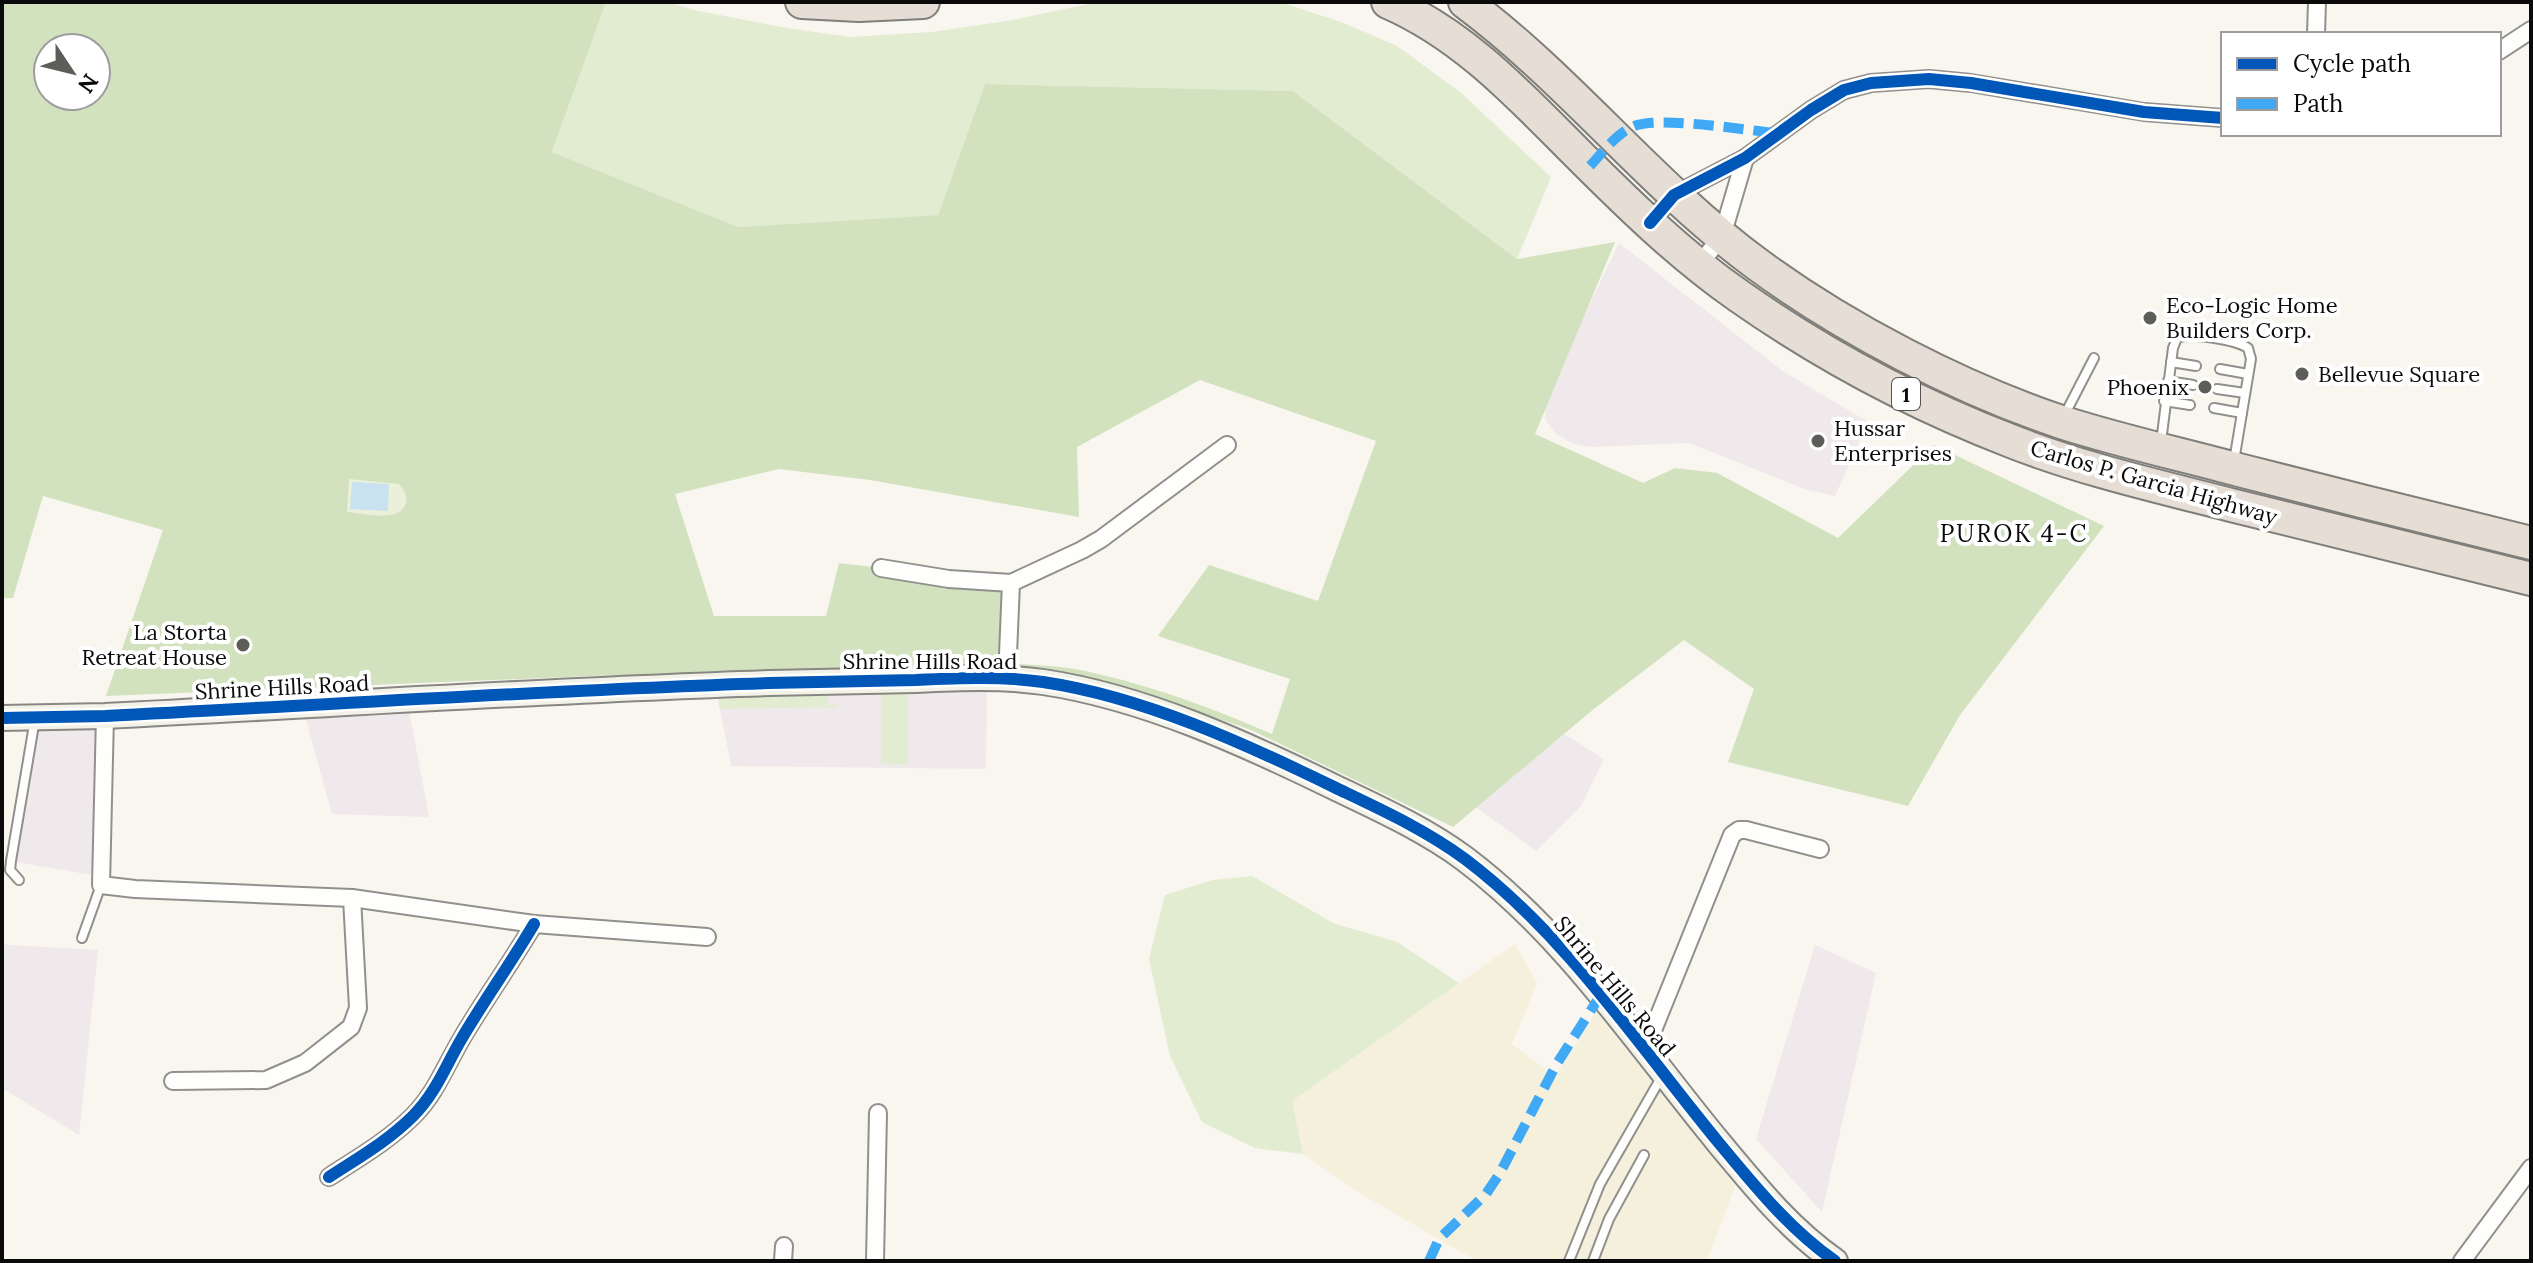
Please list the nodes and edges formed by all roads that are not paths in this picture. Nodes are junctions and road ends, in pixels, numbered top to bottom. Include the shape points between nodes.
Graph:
1 (923, 2) edge
2 (1388, 2) edge
3 (1465, 2) edge
4 (2317, 2) edge
5 (821, 3) edge
6 (2531, 30) edge
7 (2316, 32) edge
8 (2501, 50) edge
9 (2221, 118) edge
10 (1745, 158) junction
11 (1674, 195) junction
12 (1650, 223) junction
13 (1722, 236) junction
14 (1699, 265) junction
15 (2094, 358) dead end
16 (2171, 362) junction
17 (2196, 366) dead end
18 (2220, 369) dead end
19 (2248, 374) junction
20 (2168, 381) junction
21 (2193, 385) dead end
22 (2217, 389) dead end
23 (2245, 393) junction
24 (2164, 401) junction
25 (2190, 405) dead end
26 (2214, 408) dead end
27 (2242, 413) junction
28 (2060, 421) junction
29 (1227, 445) dead end
30 (2160, 451) junction
31 (2230, 486) junction
32 (2531, 543) edge
33 (881, 568) dead end
34 (2531, 579) edge
35 (1011, 583) junction
36 (1007, 678) junction
37 (105, 716) junction
38 (2, 718) edge
39 (35, 718) junction
40 (1820, 849) dead end
41 (19, 880) dead end
42 (101, 885) junction
43 (352, 898) junction
44 (534, 924) junction
45 (707, 937) dead end
46 (82, 938) dead end
47 (1645, 1050) junction
48 (1663, 1074) junction
49 (173, 1081) dead end
50 (878, 1113) dead end
51 (1644, 1155) dead end
52 (2531, 1168) edge
53 (329, 1177) dead end
54 (875, 1261) edge
55 (1569, 1261) edge
56 (1593, 1261) edge
57 (1835, 1261) edge
58 (2462, 1261) edge

1 - 5 highway
2 - 12 highway, Carlos P. Garcia Highway / 1 via 1433,24 1484,63
3 - 11 highway, Carlos P. Garcia Highway / 1 via 1527,52
4 - 7 street
6 - 8 street
9 - 10 street via 2144,112 1971,83 1897,80 1844,90
10 - 11 street
10 - 13 street
11 - 12 street
11 - 13 highway, Carlos P. Garcia Highway / 1
12 - 14 highway, Carlos P. Garcia Highway / 1
13 - 14 street
13 - 28 highway, Carlos P. Garcia Highway / 1 via 1854,326 1968,384
14 - 31 highway, Carlos P. Garcia Highway / 1 via 1786,328 1951,417 2105,473
15 - 28 lane
16 - 17 lane
16 - 19 lane via 2175,342 2187,335 2244,345 2250,353
16 - 20 lane
18 - 19 lane
19 - 23 lane
20 - 21 lane
20 - 24 lane
22 - 23 lane
23 - 27 lane
24 - 25 lane
24 - 30 lane
26 - 27 lane
27 - 31 lane
28 - 30 highway, Carlos P. Garcia Highway / 1
29 - 35 street via 1101,539
30 - 31 highway, Carlos P. Garcia Highway / 1
31 - 32 highway, Carlos P. Garcia Highway / 1
31 - 34 highway, Carlos P. Garcia Highway / 1
33 - 35 street
35 - 36 street
36 - 37 street, Shrine Hills Road via 880,686 724,685
36 - 47 street, Shrine Hills Road via 1070,686 1203,728 1333,786 1433,839 1463,858 1528,916
37 - 39 street, Shrine Hills Road
37 - 42 street
38 - 39 street, Shrine Hills Road
39 - 41 lane via 10,870
40 - 47 street via 1746,830 1732,835
42 - 43 street
42 - 46 lane
43 - 44 street
43 - 49 street via 358,1008 351,1027 305,1063 266,1080
44 - 45 street
44 - 53 street via 434,1091 380,1145
47 - 48 street, Shrine Hills Road
48 - 55 lane via 1600,1184
48 - 57 street, Shrine Hills Road via 1779,1213
50 - 54 street
51 - 56 lane
52 - 58 street

